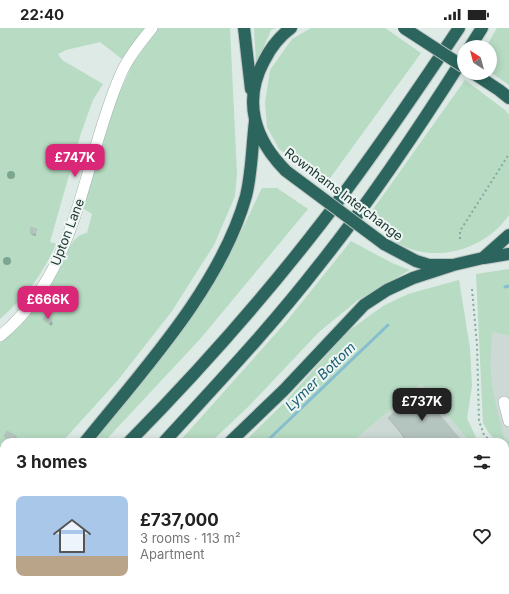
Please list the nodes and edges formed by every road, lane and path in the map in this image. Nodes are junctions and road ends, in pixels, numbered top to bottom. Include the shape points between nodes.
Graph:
1 (152, 28) edge
2 (244, 28) edge
3 (291, 28) edge
4 (404, 28) edge
5 (459, 28) edge
6 (482, 28) edge
7 (474, 40) edge
8 (457, 62) edge
9 (457, 68) edge
10 (485, 80) edge
11 (252, 96) junction
12 (509, 98) edge
13 (254, 121) junction
14 (509, 154) edge
15 (509, 235) edge
16 (460, 238) dead end
17 (509, 254) edge
18 (483, 258) junction
19 (453, 265) junction
20 (472, 289) dead end
21 (0, 336) edge
22 (504, 402) dead end
23 (509, 421) edge
24 (88, 438) edge
25 (133, 438) edge
26 (168, 438) edge
27 (234, 438) edge
28 (487, 438) edge

1 - 21 street, Upton Lane via 120,75 76,216 58,262 33,301
2 - 11 highway
3 - 11 highway, Rownhams Interchange via 269,51 258,71
4 - 8 highway, bridge
5 - 25 highway via 397,121 315,232 239,324
6 - 7 highway
9 - 26 highway via 406,147 319,265 237,363
10 - 12 highway
11 - 13 highway, Rownhams Interchange
13 - 19 highway, Rownhams Interchange, bridge via 272,157 286,171 384,244 429,265
13 - 24 highway via 246,195 232,234 214,270 155,355
14 - 16 path via 460,231
15 - 18 highway, Rownhams Interchange
17 - 18 highway
18 - 19 highway, Rownhams Interchange
19 - 27 highway via 413,278 387,290 364,305 284,390
20 - 28 path via 479,421
22 - 23 street

